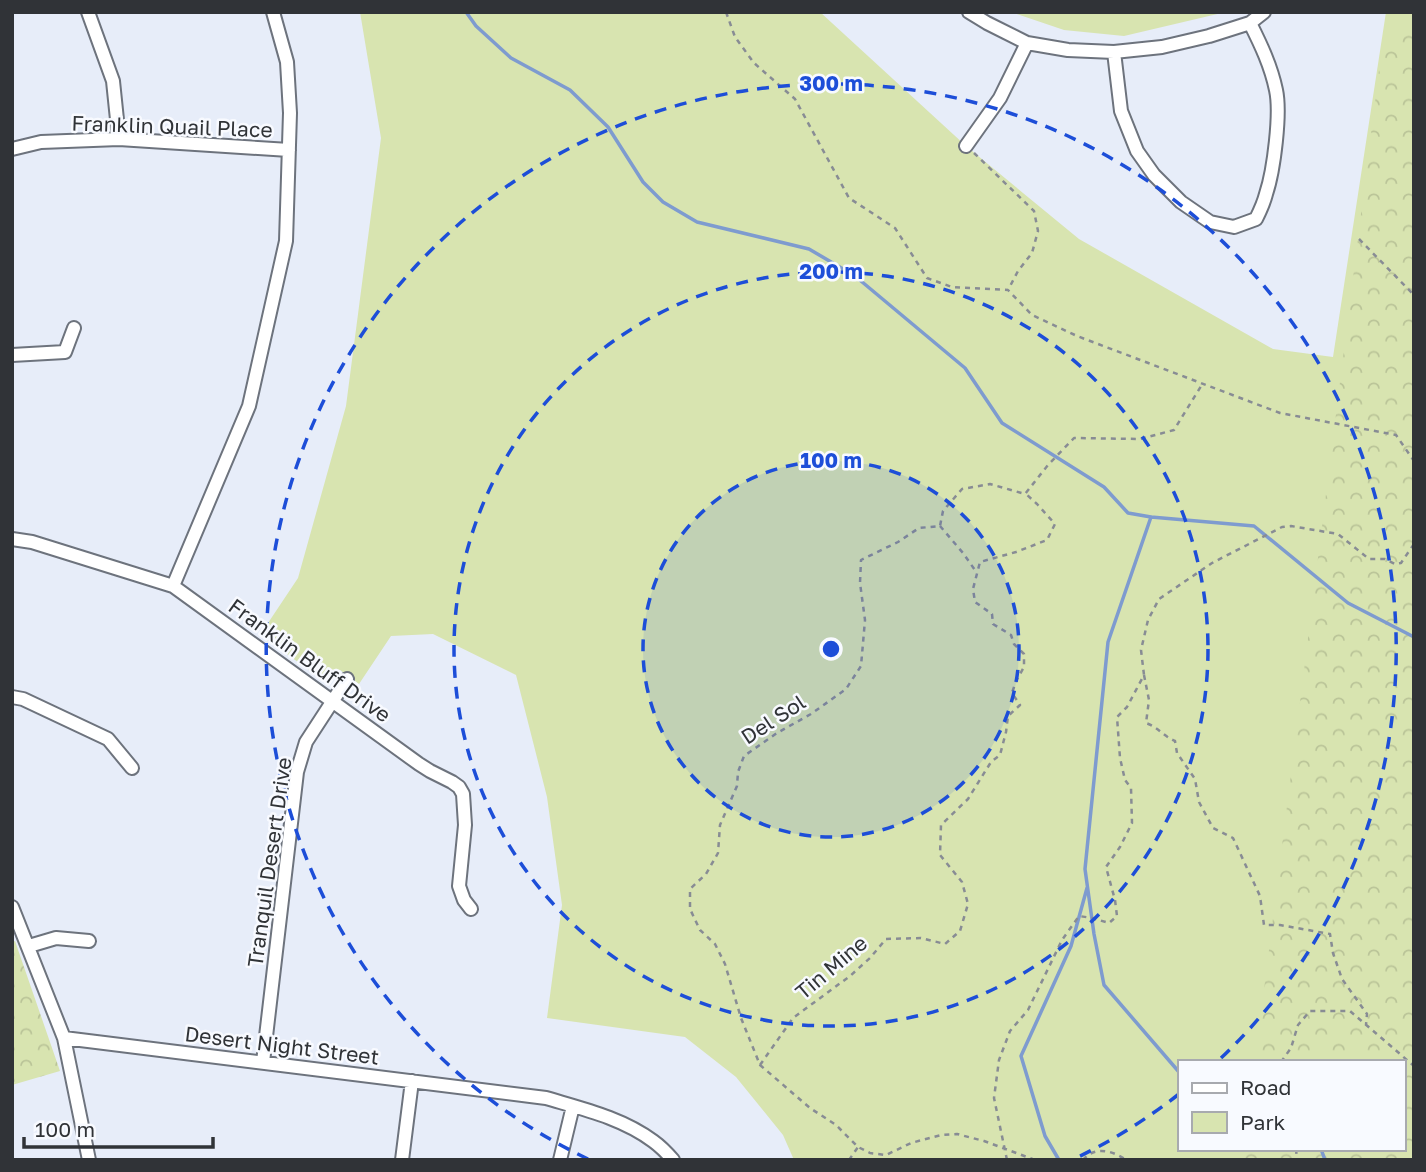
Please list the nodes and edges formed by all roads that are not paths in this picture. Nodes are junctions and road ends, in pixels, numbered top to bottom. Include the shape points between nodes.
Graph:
1 (88, 12) edge
2 (273, 12) edge
3 (969, 12) edge
4 (1264, 12) edge
5 (1250, 23) junction
6 (1027, 43) junction
7 (1114, 52) junction
8 (119, 139) junction
9 (966, 146) road end
10 (12, 149) edge
11 (289, 150) junction
12 (74, 328) dead end
13 (12, 355) edge
14 (12, 539) edge
15 (173, 586) junction
16 (347, 679) dead end
17 (12, 698) edge
18 (333, 700) junction
19 (132, 768) dead end
20 (12, 907) edge
21 (471, 909) dead end
22 (89, 941) dead end
23 (29, 946) junction
24 (64, 1038) junction
25 (263, 1062) junction
26 (412, 1081) junction
27 (573, 1106) junction
28 (89, 1160) edge
29 (402, 1160) edge
30 (560, 1160) edge
31 (673, 1160) edge

1 - 8 street via 113,81
2 - 11 street via 287,62
3 - 6 street
4 - 5 street
5 - 7 street via 1162,47
5 - 7 street via 1271,71 1278,118 1260,210 1256,219 1234,227 1210,222 1181,202 1137,151 1121,111
6 - 7 street
6 - 9 street via 1000,98
8 - 10 street, Franklin Quail Place via 41,142
8 - 11 street, Franklin Quail Place
11 - 15 street via 286,242 248,406
12 - 13 street via 65,352
14 - 15 street, Franklin Bluff Drive
15 - 18 street, Franklin Bluff Drive
16 - 18 street, Tranquil Desert Drive
17 - 19 street via 108,739
18 - 21 street, Franklin Bluff Drive via 430,771 459,786 465,806 460,886
18 - 25 street, Tranquil Desert Drive via 306,742 297,772
20 - 23 street
22 - 23 street via 56,938
23 - 24 street
24 - 25 street, Desert Night Street
24 - 28 street
25 - 26 street, Desert Night Street
26 - 27 street, Desert Night Street via 546,1098
26 - 29 street
27 - 30 street
27 - 31 street, Desert Night Street via 627,1125 654,1141

